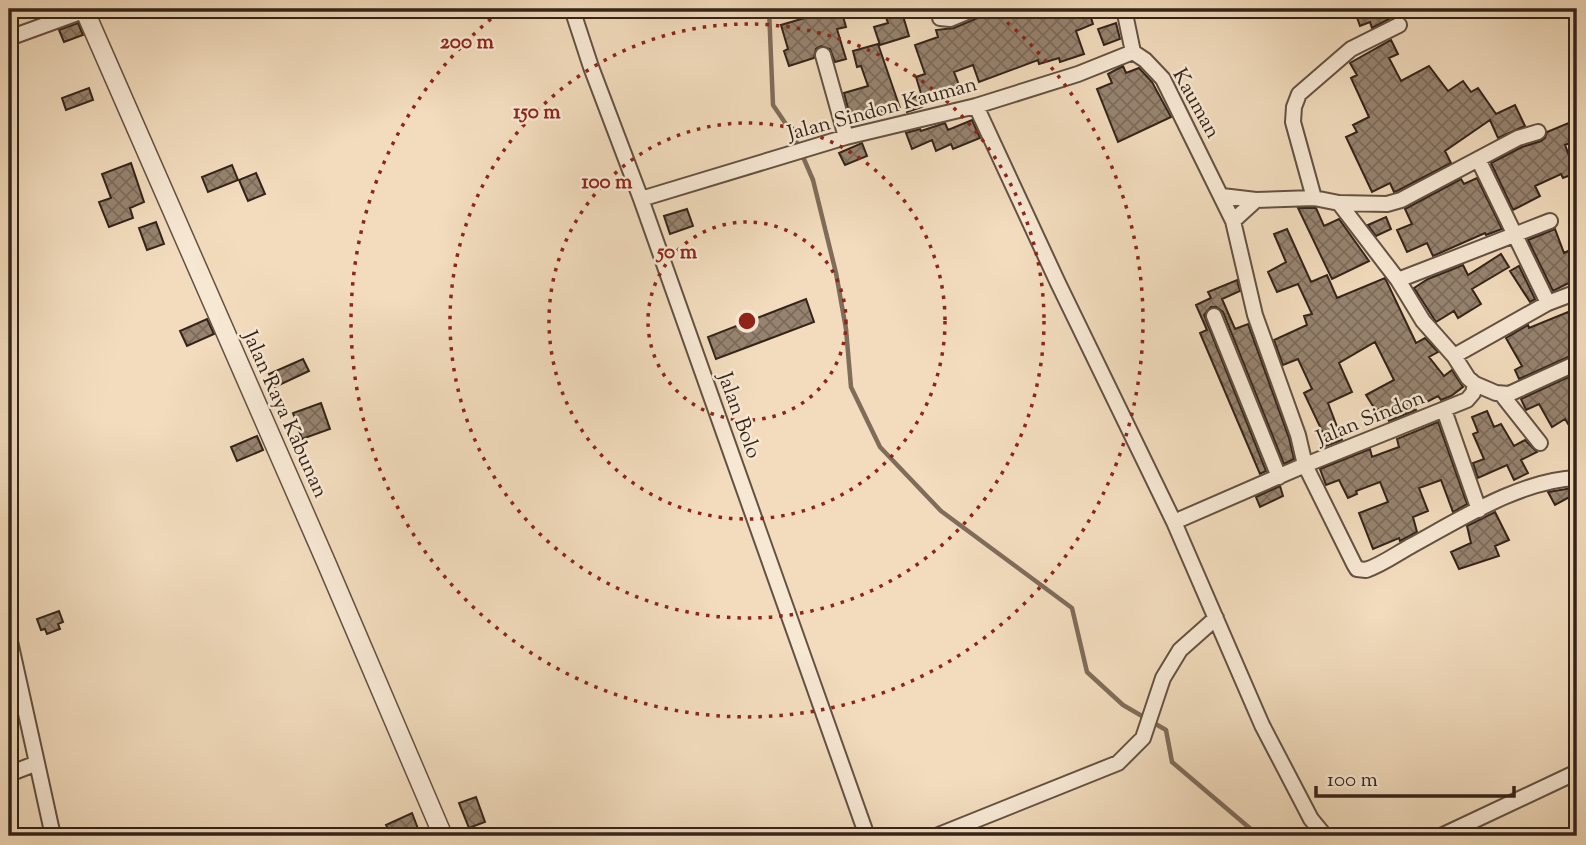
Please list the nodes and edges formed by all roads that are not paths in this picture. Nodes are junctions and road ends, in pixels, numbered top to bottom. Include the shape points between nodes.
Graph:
1 (86, 9) edge
2 (572, 9) edge
3 (974, 9) edge
4 (1124, 9) edge
5 (940, 18) dead end
6 (1399, 26) dead end
7 (9, 38) edge
8 (1133, 52) junction
9 (823, 55) dead end
10 (976, 106) junction
11 (1538, 132) dead end
12 (846, 137) junction
13 (1478, 159) junction
14 (1222, 196) junction
15 (1314, 198) junction
16 (641, 199) junction
17 (1256, 200) junction
18 (1339, 202) junction
19 (1233, 221) junction
20 (1550, 221) dead end
21 (1516, 235) junction
22 (1398, 281) junction
23 (1577, 292) edge
24 (1548, 303) junction
25 (1214, 316) dead end
26 (1454, 356) junction
27 (1577, 363) edge
28 (1475, 384) junction
29 (1502, 395) junction
30 (1444, 410) junction
31 (1540, 443) dead end
32 (1305, 465) junction
33 (1279, 477) junction
34 (1577, 478) edge
35 (1479, 510) junction
36 (1174, 522) junction
37 (1216, 618) junction
38 (9, 637) edge
39 (37, 763) junction
40 (1577, 772) edge
41 (9, 774) edge
42 (53, 836) edge
43 (443, 836) edge
44 (867, 836) edge
45 (936, 836) edge
46 (1325, 836) edge
47 (1441, 836) edge

1 - 7 street
1 - 43 street, Jalan Raya Kabunan
2 - 16 street, Jalan Bolo
3 - 5 street via 950,19
4 - 8 street
6 - 15 street via 1351,48 1299,94 1293,122
8 - 10 street, Jalan Sindon Kauman
8 - 14 street, Kauman via 1163,79
9 - 12 street
10 - 12 street, Jalan Sindon Kauman
10 - 36 street
11 - 13 street
12 - 16 street, Jalan Sindon Kauman
13 - 18 street via 1401,200 1387,204
13 - 21 street
14 - 17 street
14 - 19 street, Kauman
15 - 17 street
15 - 18 street
16 - 44 street, Jalan Bolo
17 - 19 street
18 - 22 street
19 - 32 street, Jalan Sindon via 1255,315
20 - 21 street
21 - 22 street
21 - 24 street
22 - 26 street via 1423,321
23 - 24 street
24 - 26 street
25 - 33 street
26 - 28 street
27 - 29 street
28 - 29 street
28 - 30 street, Jalan Sindon via 1471,397
29 - 31 street
30 - 32 street, Jalan Sindon
30 - 35 street
32 - 33 street
32 - 35 street via 1361,570
33 - 36 street
34 - 35 street via 1544,482
36 - 37 street
37 - 45 street via 1180,650 1163,678 1145,732 1118,763
37 - 46 street via 1262,726 1311,819
38 - 39 street
39 - 41 street
39 - 42 street
40 - 47 street

